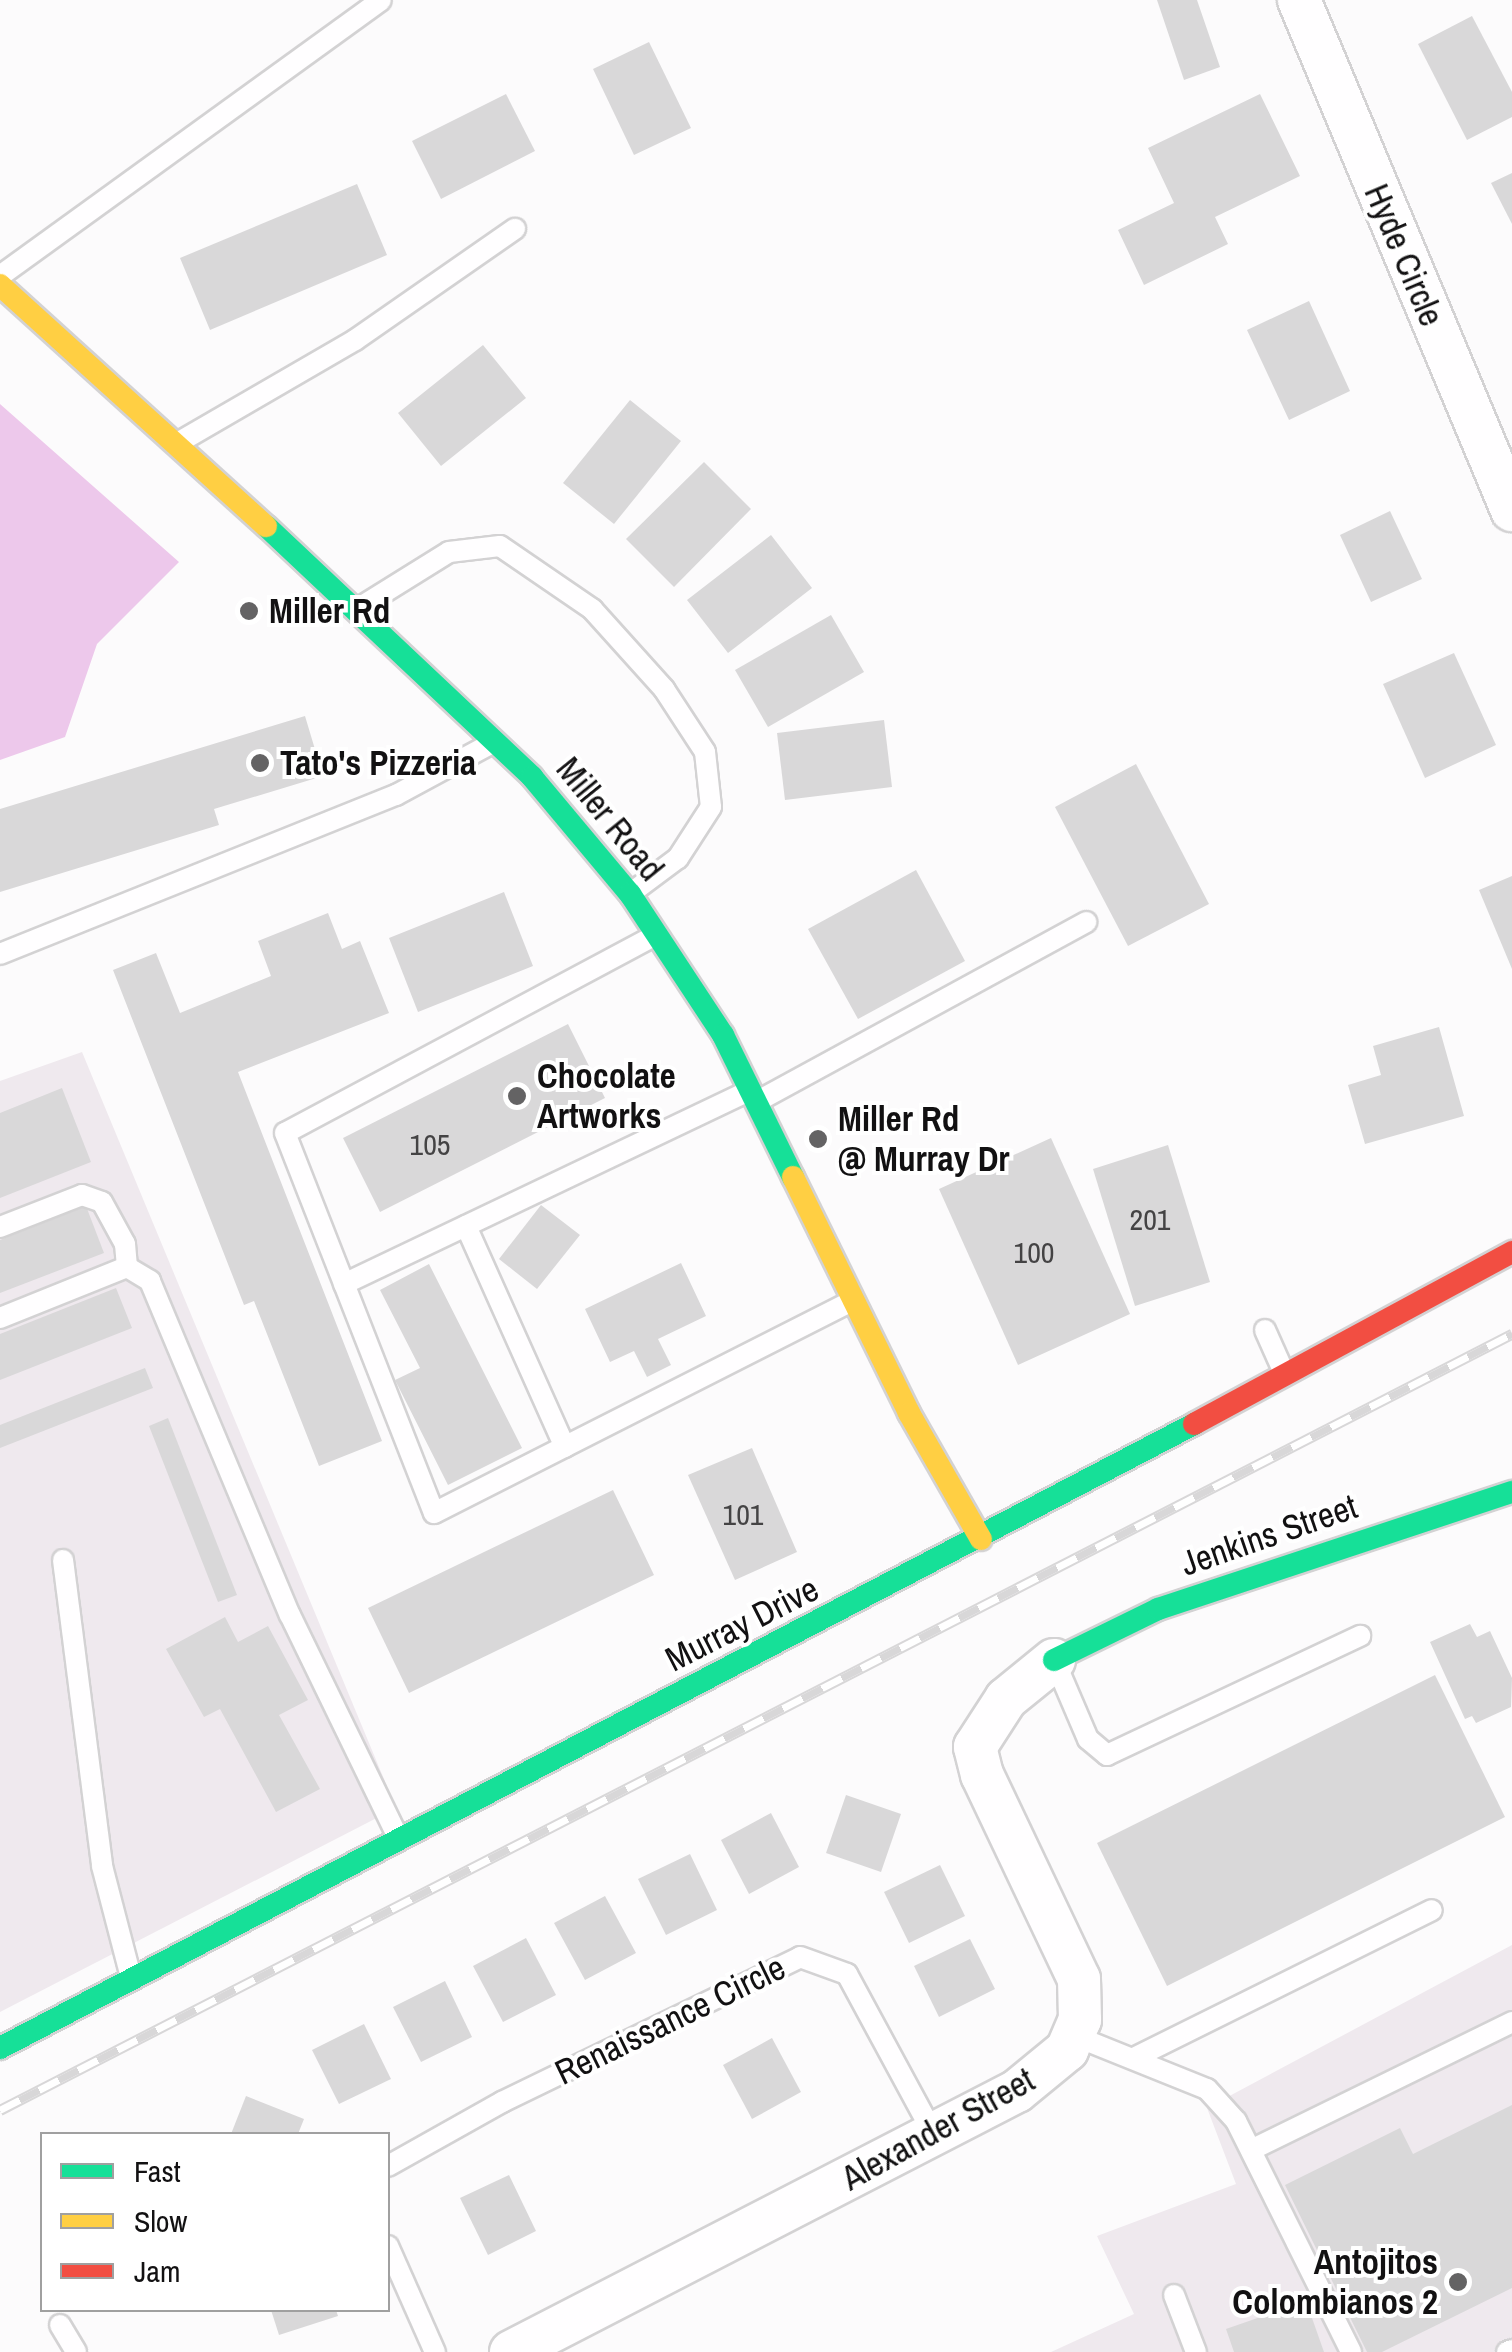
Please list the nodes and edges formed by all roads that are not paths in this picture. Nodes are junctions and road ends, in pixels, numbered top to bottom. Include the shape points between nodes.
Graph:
1 (355, 0) edge
2 (380, 0) edge
3 (1305, 2) edge
4 (347, 27) junction
5 (515, 230) dead end
6 (0, 276) edge
7 (0, 286) edge
8 (179, 442) junction
9 (1512, 510) edge
10 (359, 608) junction
11 (496, 741) junction
12 (630, 894) junction
13 (1086, 922) dead end
14 (656, 935) junction
15 (0, 954) edge
16 (755, 1095) junction
17 (466, 1226) junction
18 (0, 1227) edge
19 (1512, 1252) edge
20 (128, 1266) junction
21 (344, 1284) junction
22 (854, 1300) junction
23 (0, 1318) edge
24 (1265, 1330) dead end
25 (1286, 1376) junction
26 (566, 1446) junction
27 (1512, 1492) edge
28 (981, 1540) junction
29 (64, 1560) dead end
30 (1360, 1636) dead end
31 (1054, 1660) junction
32 (400, 1840) junction
33 (1432, 1910) dead end
34 (132, 1979) junction
35 (1512, 2022) edge
36 (1075, 2036) junction
37 (0, 2048) edge
38 (1136, 2058) junction
39 (934, 2135) junction
40 (1251, 2150) junction
41 (390, 2165) edge
42 (390, 2251) edge
43 (1174, 2295) dead end
44 (60, 2325) dead end
45 (76, 2352) edge
46 (435, 2352) edge
47 (511, 2352) edge
48 (1196, 2352) edge
49 (1351, 2352) edge

1 - 4 lane
2 - 4 lane
3 - 9 street, Hyde Circle
4 - 6 lane
5 - 8 lane via 355,340
7 - 8 street, Miller Road
8 - 10 street, Miller Road
10 - 11 street, Miller Road
10 - 12 lane via 449,552 500,546 592,609 664,689 704,752 711,807 678,858
11 - 12 street, Miller Road
11 - 15 lane via 396,796
12 - 14 street, Miller Road
13 - 16 lane
14 - 16 street, Miller Road
14 - 21 lane via 286,1133
16 - 17 lane
16 - 22 street, Miller Road
17 - 21 lane
17 - 26 lane
18 - 20 lane via 82,1195 102,1202 125,1244
19 - 25 street, Murray Drive
20 - 23 lane
20 - 32 lane via 150,1281 290,1615
21 - 26 lane via 434,1514
22 - 26 lane
22 - 28 street, Miller Road
24 - 25 lane
25 - 28 street, Murray Drive
27 - 31 street, Jenkins Street via 1158,1609
28 - 32 street, Murray Drive
29 - 34 lane via 102,1866
30 - 31 lane via 1106,1755 1088,1739
31 - 36 street via 1006,1700 975,1747 982,1775 1079,1979
32 - 34 street, Murray Drive
33 - 38 lane
34 - 37 street, Murray Drive
35 - 40 lane
36 - 38 lane
36 - 39 street, Alexander Street via 1042,2074
38 - 40 lane via 1208,2088
39 - 41 lane, Renaissance Circle via 847,1974 800,1957 502,2102
39 - 47 street, Alexander Street
40 - 49 lane
42 - 46 lane
43 - 48 lane
44 - 45 lane

